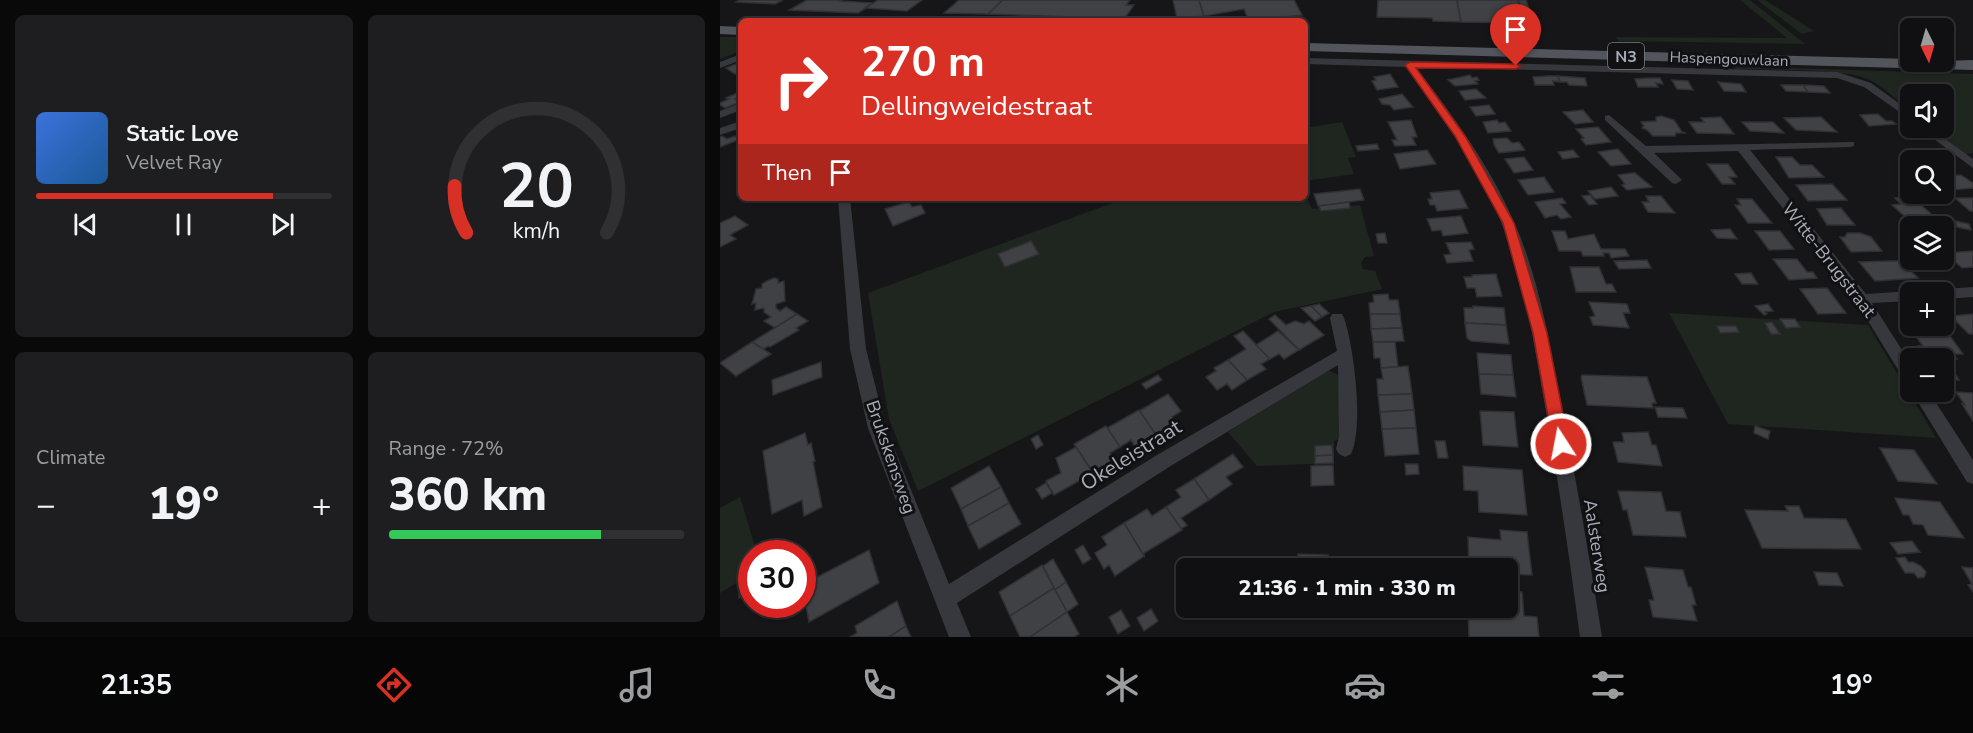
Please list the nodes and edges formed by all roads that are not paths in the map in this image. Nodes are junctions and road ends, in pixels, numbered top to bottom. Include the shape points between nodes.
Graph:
1 (720, 30) edge
2 (738, 31) edge
3 (1308, 47) edge
4 (738, 58) edge
5 (1308, 61) edge
6 (720, 65) edge
7 (1410, 65) junction
8 (1973, 67) edge
9 (738, 107) edge
10 (1900, 109) edge
11 (720, 115) edge
12 (1609, 118) dead end
13 (738, 124) edge
14 (738, 125) edge
15 (720, 132) edge
16 (1938, 138) edge
17 (1850, 144) dead end
18 (1740, 147) junction
19 (1643, 150) junction
20 (1973, 164) edge
21 (1676, 180) dead end
22 (844, 201) edge
23 (1973, 292) edge
24 (1954, 293) edge
25 (1900, 297) edge
26 (1862, 299) junction
27 (1337, 318) dead end
28 (1344, 354) junction
29 (1900, 359) edge
30 (1926, 402) edge
31 (1345, 449) dead end
32 (1973, 476) edge
33 (945, 598) junction
34 (960, 637) edge
35 (1592, 637) edge

1 - 2 main road
3 - 8 main road, Haspengouwlaan / N3
4 - 6 street
5 - 7 street
7 - 10 street via 1838,75 1867,84
7 - 35 street, Aalsterweg via 1460,136 1509,223 1520,256 1565,466
9 - 11 street
11 - 13 street
12 - 19 street
14 - 15 street
16 - 20 street
17 - 18 street
18 - 19 street
18 - 26 street, Witte-Brugstraat
19 - 21 street
22 - 33 street, Brukskensweg via 858,349 874,417
23 - 24 street
25 - 26 street
26 - 29 street, Witte-Brugstraat
27 - 28 street
28 - 31 street via 1348,436
28 - 33 street, Okeleistraat via 1163,461
30 - 32 street
33 - 34 street, Brukskensweg

